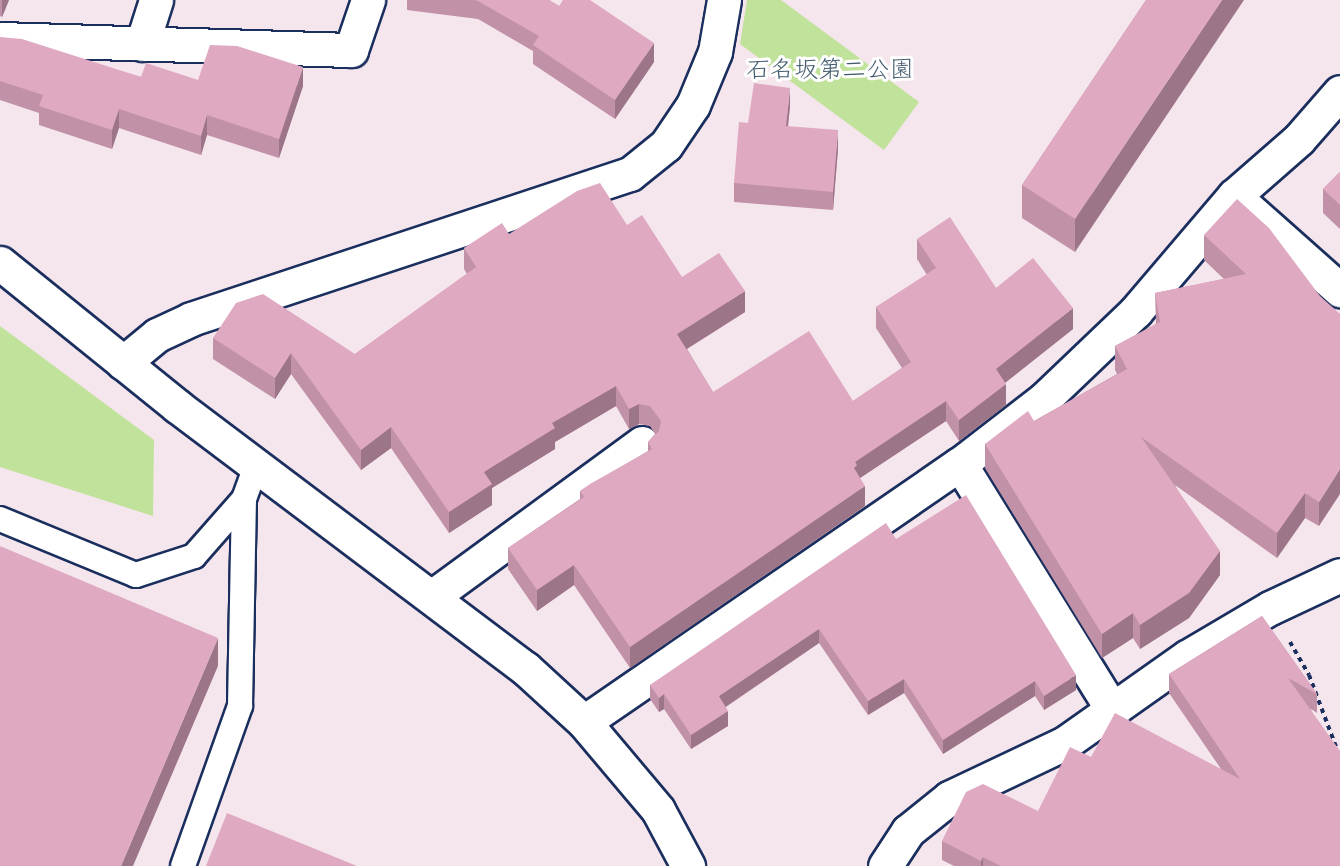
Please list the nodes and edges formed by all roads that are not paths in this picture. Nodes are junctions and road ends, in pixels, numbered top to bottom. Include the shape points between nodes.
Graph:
1 (156, 0) edge
2 (368, 0) edge
3 (724, 0) edge
4 (0, 39) edge
5 (142, 44) junction
6 (1340, 92) edge
7 (1234, 196) junction
8 (0, 263) edge
9 (1340, 290) edge
10 (123, 363) junction
11 (642, 443) dead end
12 (960, 464) junction
13 (256, 466) junction
14 (244, 499) junction
15 (0, 519) edge
16 (1340, 575) edge
17 (433, 596) junction
18 (1113, 711) junction
19 (584, 722) junction
20 (183, 866) edge
21 (688, 866) edge
22 (885, 866) edge

1 - 5 street
2 - 5 street via 351,50
3 - 10 street via 715,52 693,105 666,145 630,174 191,319 157,335
4 - 5 street
6 - 7 street via 1299,139
7 - 9 street
7 - 12 street via 1136,311 1044,399
8 - 10 street
10 - 13 street
11 - 17 street
12 - 18 street
12 - 19 street
13 - 14 lane
13 - 17 street
14 - 15 lane via 194,556 136,575
14 - 20 lane via 240,706
16 - 18 street via 1270,608 1187,657
17 - 19 street via 525,668
18 - 22 street via 1065,743 949,798 908,831
19 - 21 street via 658,810

